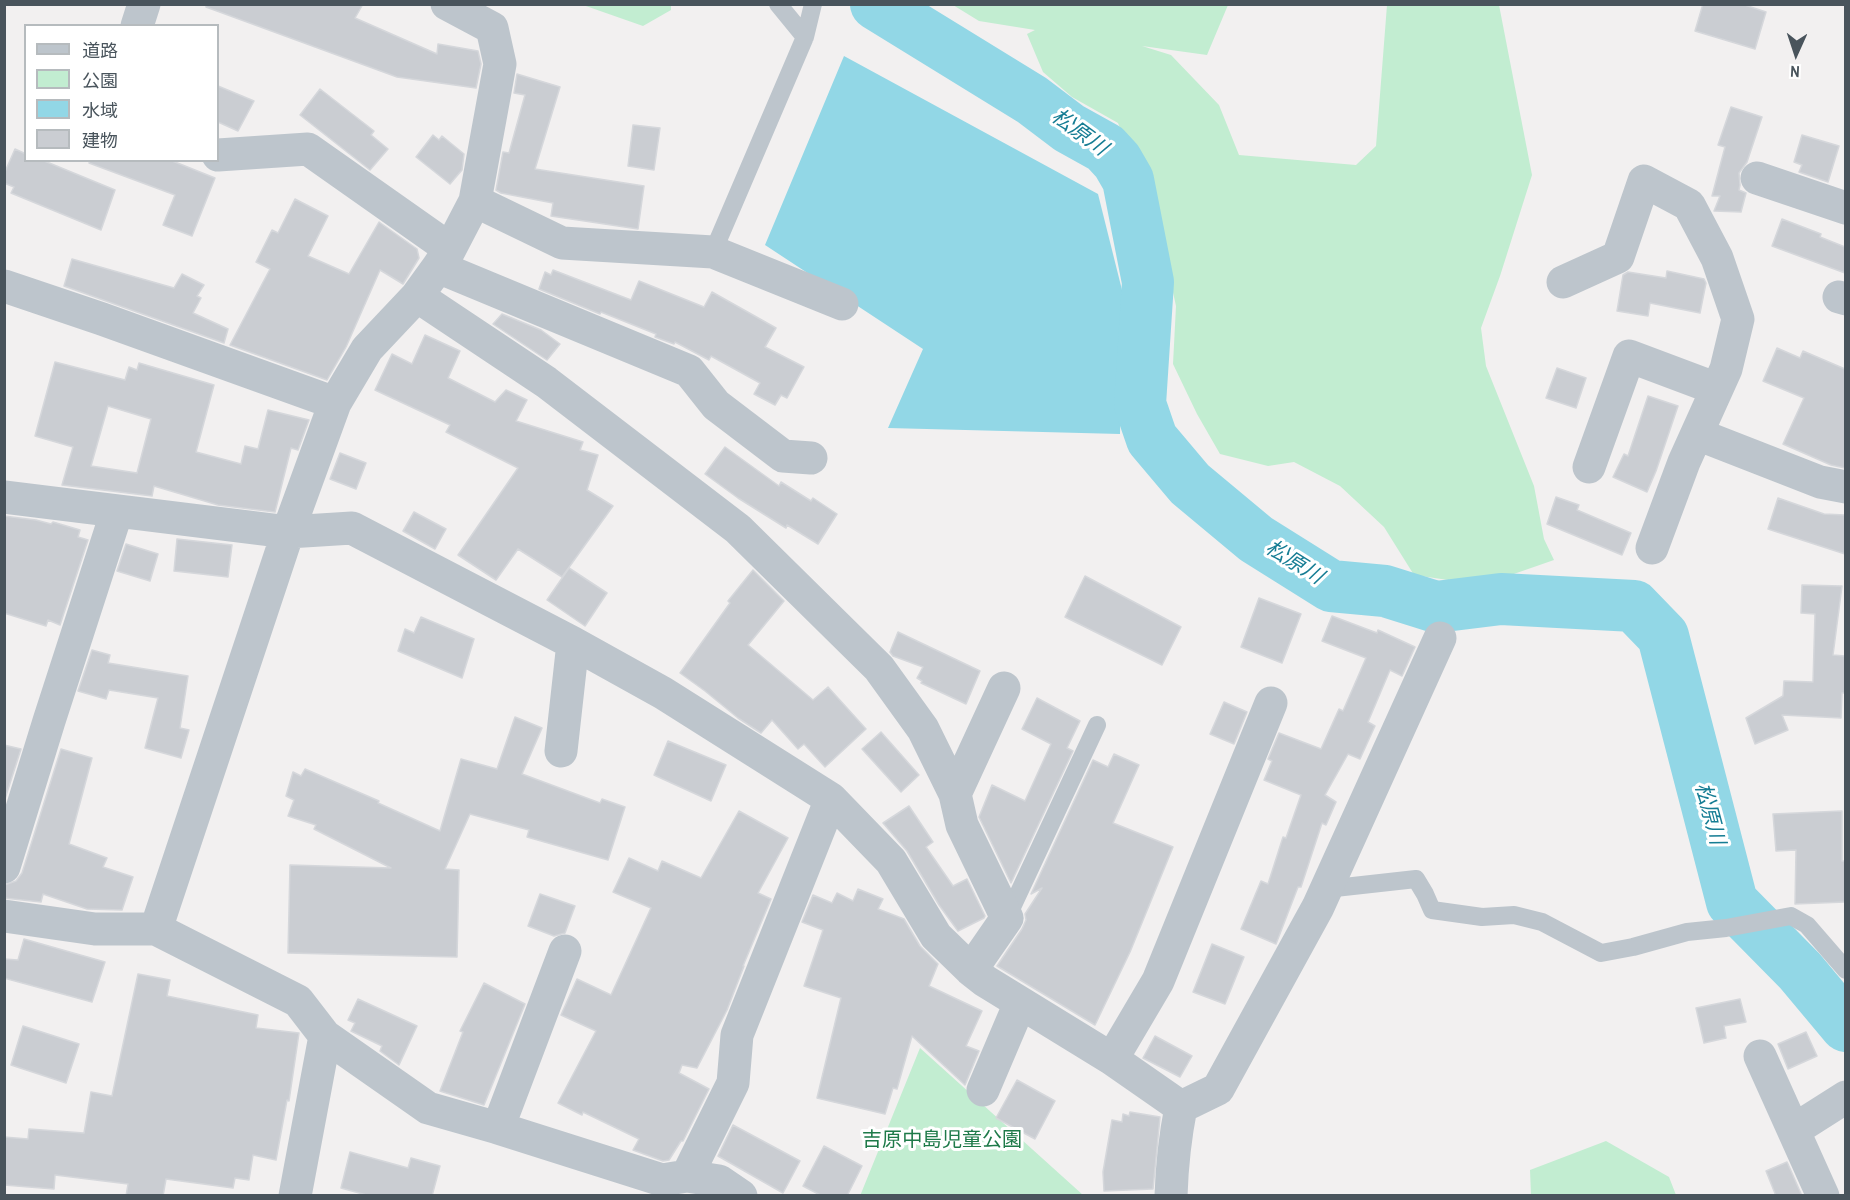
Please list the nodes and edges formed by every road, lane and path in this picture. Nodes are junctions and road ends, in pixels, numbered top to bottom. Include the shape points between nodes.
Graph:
1 (144, 4) edge
2 (447, 4) edge
3 (778, 4) edge
4 (813, 4) edge
5 (138, 24) edge
6 (805, 37) junction
7 (219, 155) edge
8 (1757, 178) dead end
9 (475, 201) junction
10 (1845, 208) edge
11 (713, 252) junction
12 (444, 258) junction
13 (1563, 282) dead end
14 (4, 286) edge
15 (417, 296) junction
16 (842, 304) dead end
17 (1717, 389) junction
18 (335, 403) junction
19 (1697, 434) junction
20 (811, 458) dead end
21 (1589, 467) dead end
22 (1845, 487) edge
23 (4, 497) edge
24 (117, 511) junction
25 (288, 532) junction
26 (1652, 548) dead end
27 (1440, 638) dead end
28 (573, 643) junction
29 (1004, 688) dead end
30 (1271, 703) dead end
31 (1097, 725) dead end
32 (561, 751) dead end
33 (955, 794) junction
34 (831, 799) junction
35 (4, 867) edge
36 (1326, 889) junction
37 (4, 916) edge
38 (1007, 918) junction
39 (156, 929) junction
40 (565, 951) dead end
41 (971, 970) junction
42 (1845, 970) edge
43 (1020, 1003) junction
44 (325, 1036) junction
45 (1760, 1056) dead end
46 (1112, 1059) junction
47 (983, 1090) dead end
48 (1845, 1097) edge
49 (1182, 1107) junction
50 (498, 1128) junction
51 (1794, 1130) junction
52 (669, 1184) edge
53 (295, 1196) edge
54 (741, 1196) edge
55 (1171, 1196) edge
56 (1823, 1196) edge

1 - 5 street
2 - 9 street via 492,28 501,64
3 - 6 lane
4 - 6 lane
6 - 11 lane
7 - 12 street via 298,139
8 - 10 street
9 - 11 street via 562,243
9 - 12 street
11 - 16 street
12 - 15 street
12 - 20 street via 689,371 716,405 783,456
13 - 17 street via 1618,257 1644,181 1689,205 1717,258 1738,319
14 - 18 street
15 - 18 street via 367,349
15 - 33 street via 546,382 738,529 879,668 923,729
17 - 19 street
17 - 21 street via 1629,356
18 - 25 street
19 - 22 street via 1821,482
19 - 26 street
23 - 24 street
24 - 25 street
24 - 35 street
25 - 28 street via 352,528
25 - 39 street
27 - 36 street
28 - 32 street
28 - 34 street via 663,693
29 - 33 street
30 - 46 street via 1158,981
31 - 38 lane
33 - 38 street via 962,825
34 - 41 street via 891,861 936,936
34 - 52 street via 737,1035 733,1083
36 - 42 lane via 1416,879 1432,910 1482,917 1514,915 1542,922 1602,953 1687,932 1791,916 1807,925
36 - 49 street via 1218,1089
37 - 39 street via 95,929
38 - 41 street
39 - 44 street via 298,1001
40 - 50 street
41 - 43 street
43 - 46 street
43 - 47 street
44 - 50 street via 428,1108
44 - 53 street
45 - 51 street
46 - 49 street
48 - 51 street
49 - 55 street via 1173,1155
50 - 52 street
51 - 56 street
52 - 54 street via 718,1181

